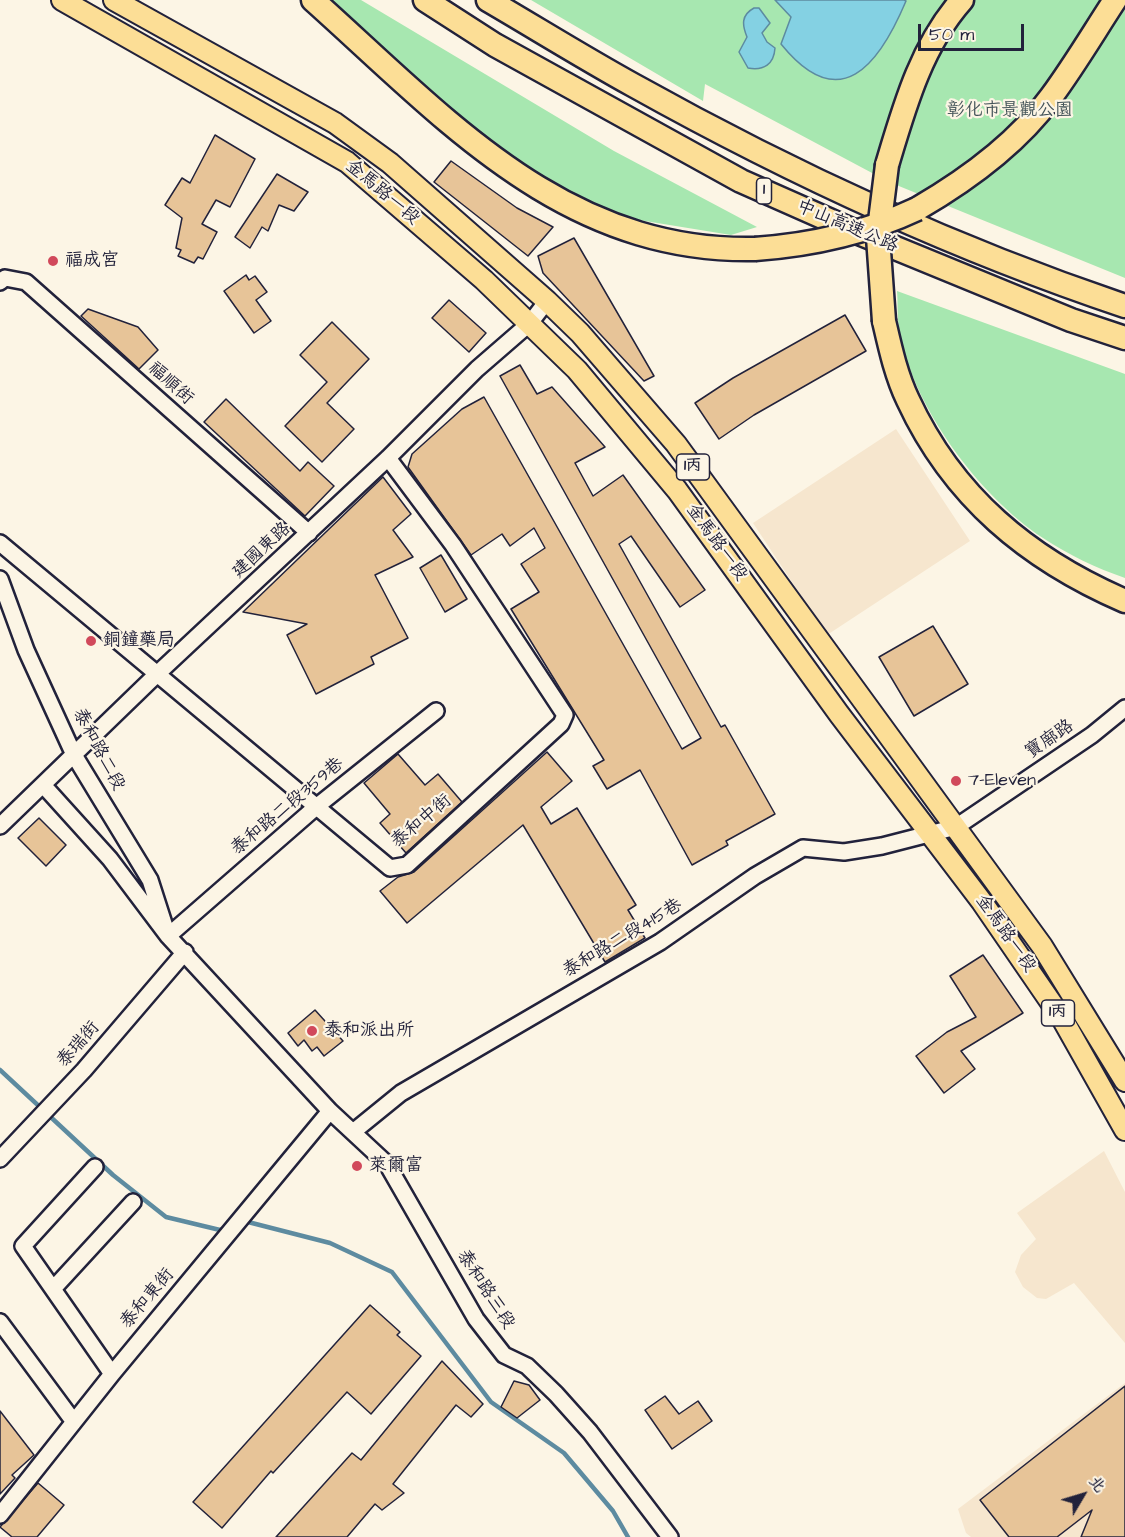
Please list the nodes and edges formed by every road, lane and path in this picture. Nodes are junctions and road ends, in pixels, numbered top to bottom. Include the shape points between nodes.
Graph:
1 (62, 0) edge
2 (114, 0) edge
3 (313, 0) edge
4 (425, 0) edge
5 (488, 0) edge
6 (962, 0) edge
7 (1115, 0) edge
8 (0, 282) edge
9 (547, 301) junction
10 (1125, 306) edge
11 (530, 323) junction
12 (1125, 338) edge
13 (388, 458) junction
14 (309, 533) junction
15 (0, 543) edge
16 (0, 579) edge
17 (1125, 601) edge
18 (156, 675) junction
19 (1125, 708) edge
20 (436, 711) dead end
21 (74, 755) junction
22 (44, 786) junction
23 (316, 807) junction
24 (0, 826) edge
25 (956, 827) junction
26 (931, 832) junction
27 (168, 936) junction
28 (184, 952) junction
29 (1125, 1081) edge
30 (330, 1111) junction
31 (1125, 1130) edge
32 (353, 1132) junction
33 (0, 1159) edge
34 (95, 1167) dead end
35 (134, 1202) dead end
36 (53, 1289) junction
37 (0, 1322) edge
38 (112, 1374) junction
39 (74, 1422) junction
40 (0, 1515) edge
41 (670, 1537) edge

1 - 11 main road, 金馬路一段 / 1丙 via 347,162
2 - 9 main road, 金馬路一段 / 1丙 via 335,123 369,146
3 - 7 highway, bridge via 453,125 554,199 635,234 691,247 728,250 827,240 888,223 941,196 986,163 1050,98
4 - 12 highway, 中山高速公路 / 1, bridge via 495,45 741,181 1071,320
5 - 10 highway, 中山高速公路 / 1, bridge via 633,86 842,192 1035,275
6 - 17 highway, bridge via 924,57 887,165 878,272 894,361 917,417 964,489 1043,559 1083,583
8 - 14 street, 福順街 via 26,282
9 - 11 street, 建國東路
9 - 25 main road, 金馬路一段 / 1丙 via 580,333 676,444
11 - 13 street, 建國東路 via 477,369
11 - 26 main road, 金馬路一段 / 1丙 via 585,379 677,490 839,714
13 - 14 street, 建國東路
13 - 23 street, 泰和中街 via 453,545 565,715 561,724 407,865 390,868
14 - 18 street, 建國東路
15 - 18 street, 泰和中街
16 - 21 street, 泰和路二段 via 26,650
18 - 21 street, 建國東路
18 - 23 street, 泰和中街
19 - 25 street, 寶廍路 via 1092,735
20 - 23 street, 泰和路二段359巷
21 - 22 street, 建國東路
21 - 27 street, 泰和路二段 via 150,880
22 - 24 street, 建國東路
22 - 27 street, 泰和路二段 via 110,859
23 - 27 street, 泰和路二段359巷
25 - 26 street, 寶廍路
25 - 29 main road, 金馬路一段 / 1丙 via 1042,946
26 - 31 main road, 金馬路一段 / 1丙 via 1063,1020
26 - 32 street, 泰和路二段415巷 via 844,852 803,848 660,942 400,1093
27 - 28 street, 泰和路二段
28 - 30 street, 泰和路二段
28 - 33 street, 泰瑞街
30 - 32 street, 泰和路二段
30 - 38 street, 泰和東街
32 - 41 street, 泰和路三段 via 387,1164 476,1319 504,1355 527,1366 563,1402
34 - 36 street via 23,1246
35 - 36 street
36 - 38 street
37 - 39 street
38 - 39 street, 泰和東街
39 - 40 street, 泰和東街

